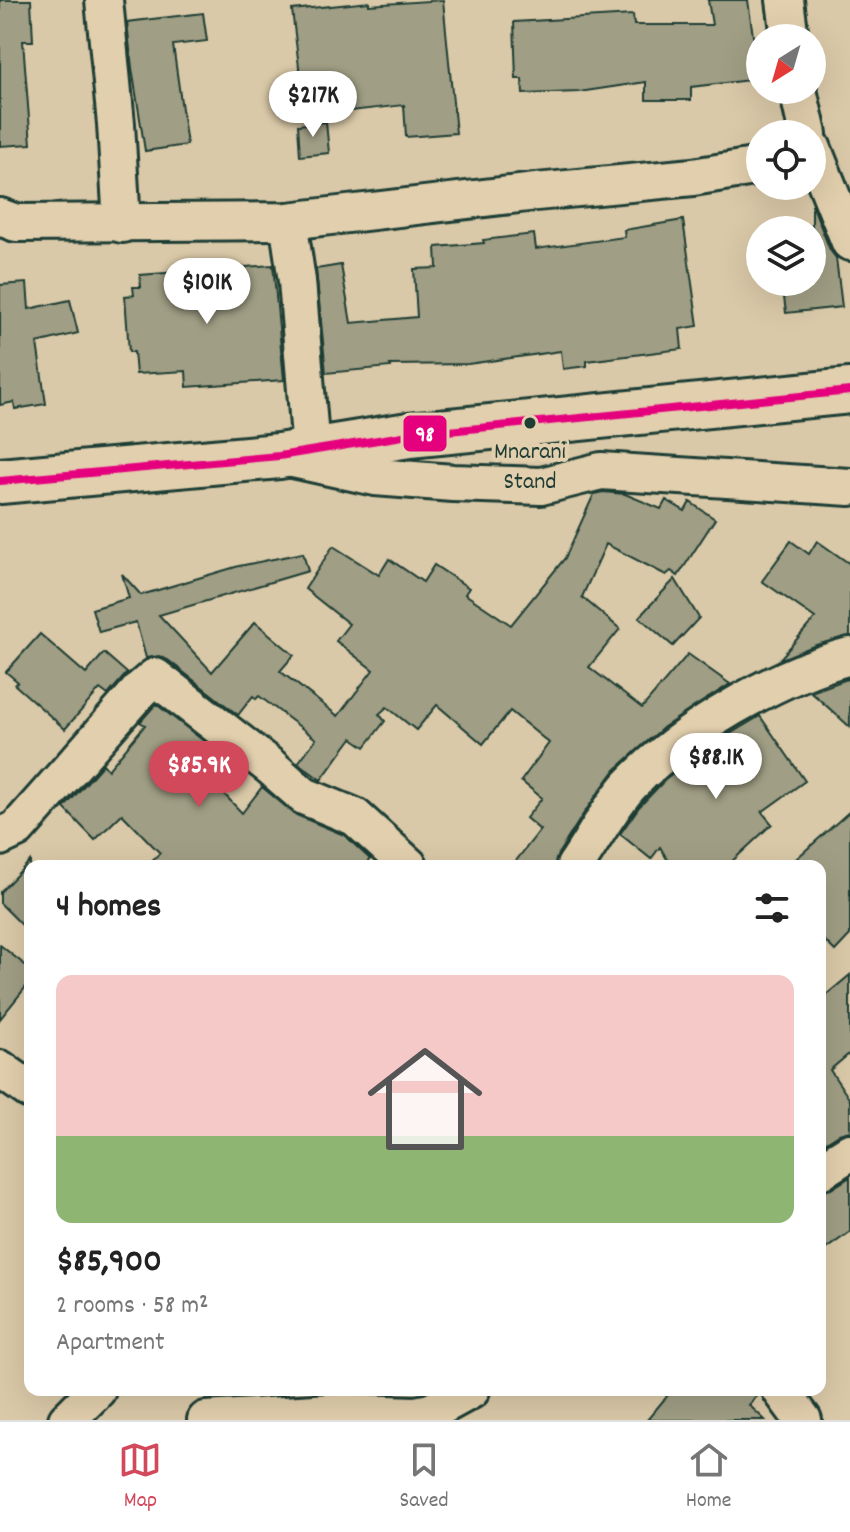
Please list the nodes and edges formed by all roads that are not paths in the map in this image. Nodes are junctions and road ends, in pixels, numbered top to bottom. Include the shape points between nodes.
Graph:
1 (104, 0) edge
2 (785, 0) edge
3 (788, 24) edge
4 (746, 164) edge
5 (826, 189) edge
6 (0, 217) edge
7 (288, 221) junction
8 (122, 224) junction
9 (850, 242) edge
10 (850, 391) edge
11 (295, 453) junction
12 (0, 481) edge
13 (843, 496) edge
14 (850, 656) edge
15 (0, 837) edge
16 (402, 860) edge
17 (579, 860) edge
18 (0, 1069) edge
19 (24, 1086) edge
20 (850, 1152) edge
21 (826, 1167) edge
22 (91, 1396) edge
23 (460, 1396) edge
24 (785, 1396) edge
25 (67, 1420) edge
26 (206, 1420) edge
27 (214, 1420) edge
28 (803, 1420) edge

1 - 8 street
2 - 3 street
4 - 7 street via 693,177
5 - 9 street
6 - 8 street via 16,223
7 - 8 street
7 - 11 street via 297,281
10 - 11 street via 409,435
11 - 12 street
11 - 13 street via 375,477 541,486 601,471
14 - 17 street via 822,663 735,706 685,738 629,786
15 - 16 street via 17,829 155,677 304,796 355,817
18 - 19 street
20 - 21 street
22 - 25 street
23 - 27 street via 416,1415 330,1412
24 - 28 street
26 - 27 street

